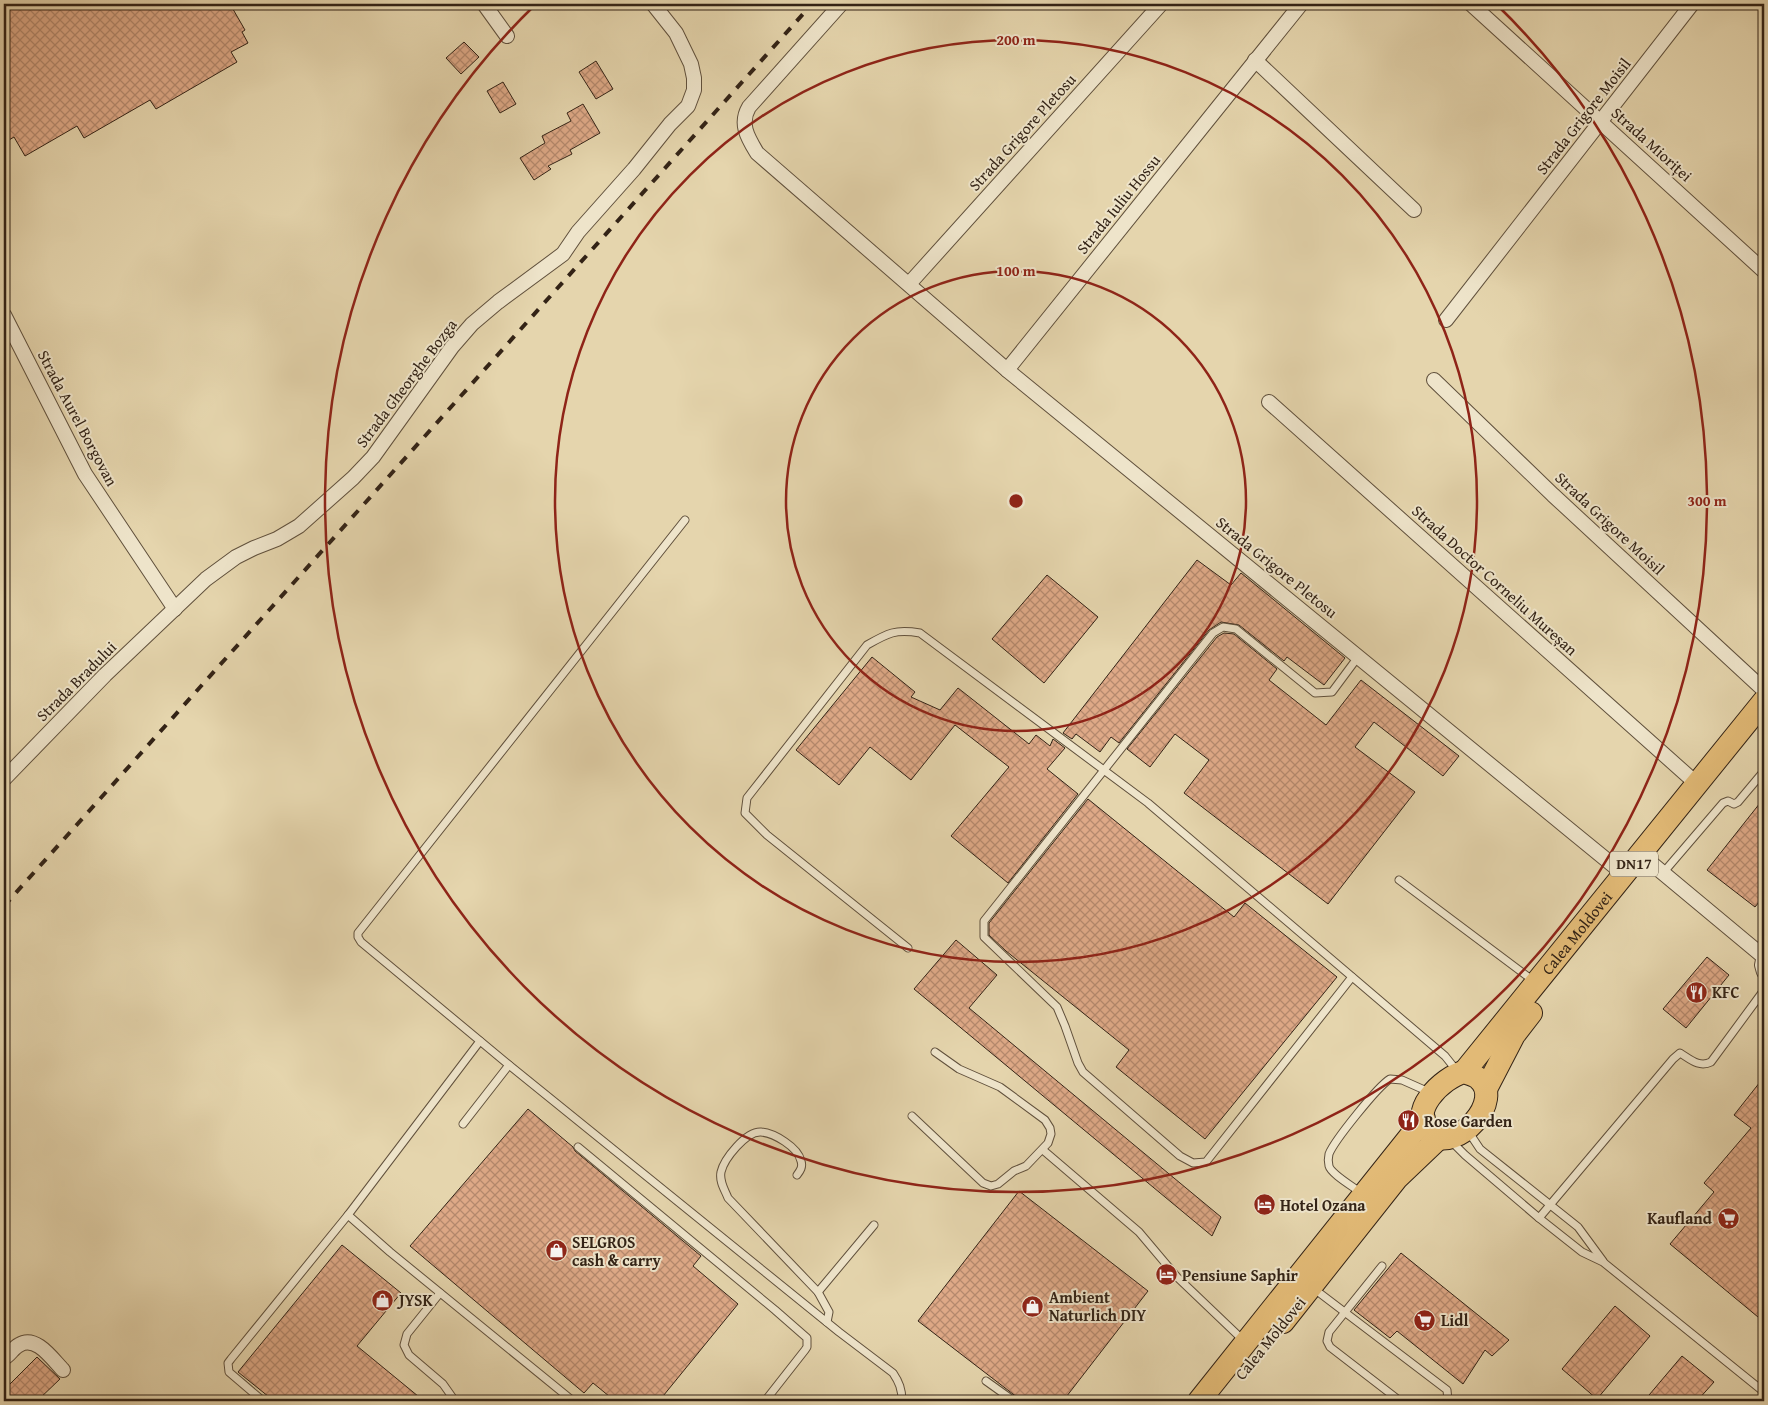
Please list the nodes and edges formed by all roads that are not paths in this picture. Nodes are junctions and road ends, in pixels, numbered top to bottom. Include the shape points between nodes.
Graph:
1 (484, 4) edge
2 (653, 4) edge
3 (841, 4) edge
4 (1161, 4) edge
5 (1301, 4) edge
6 (1471, 4) edge
7 (1692, 4) edge
8 (507, 36) dead end
9 (1255, 60) junction
10 (1600, 122) junction
11 (1414, 210) dead end
12 (1764, 271) edge
13 (909, 284) junction
14 (4, 315) edge
15 (1446, 320) dead end
16 (1007, 370) junction
17 (1434, 380) dead end
18 (1269, 402) dead end
19 (685, 520) dead end
20 (175, 609) junction
21 (1358, 657) junction
22 (1764, 690) edge
23 (1764, 701) edge
24 (1764, 722) edge
25 (1103, 770) junction
26 (1764, 771) edge
27 (4, 779) edge
28 (1697, 784) junction
29 (1657, 868) junction
30 (1625, 875) junction
31 (1399, 880) dead end
32 (908, 948) dead end
33 (1764, 956) edge
34 (1764, 972) edge
35 (1352, 977) junction
36 (1537, 983) junction
37 (1764, 990) edge
38 (480, 1041) junction
39 (935, 1052) dead end
40 (509, 1065) junction
41 (1461, 1073) junction
42 (1486, 1089) junction
43 (1432, 1094) junction
44 (912, 1116) dead end
45 (1424, 1119) junction
46 (463, 1124) dead end
47 (1451, 1135) junction
48 (578, 1147) dead end
49 (1043, 1150) junction
50 (797, 1175) dead end
51 (1364, 1194) junction
52 (1550, 1205) junction
53 (348, 1215) junction
54 (1539, 1218) junction
55 (874, 1225) dead end
56 (1603, 1262) junction
57 (1382, 1266) dead end
58 (1311, 1287) junction
59 (818, 1292) junction
60 (440, 1293) junction
61 (1344, 1312) junction
62 (826, 1322) junction
63 (1246, 1344) junction
64 (4, 1358) edge
65 (64, 1370) dead end
66 (986, 1381) dead end
67 (1764, 1392) edge
68 (263, 1401) edge
69 (455, 1401) edge
70 (573, 1401) edge
71 (765, 1401) edge
72 (902, 1401) edge
73 (1014, 1401) edge
74 (1199, 1401) edge
75 (1219, 1401) edge
76 (1400, 1401) edge
77 (1448, 1401) edge

1 - 8 street
2 - 20 street, Strada Gheorghe Bozga via 676,33 691,64 694,90 688,106 578,232 563,254 472,324 373,457 353,478 299,526 236,557 206,578
3 - 13 street, Strada Grigore Pletosu via 749,107 743,124 757,154
4 - 13 street, Strada Grigore Pletosu
5 - 9 street, Strada Iuliu Hossu
6 - 10 street, Strada Mioriței
7 - 10 street, Strada Grigore Moisil
9 - 11 street
9 - 16 street, Strada Iuliu Hossu
10 - 12 street, Strada Mioriței
10 - 15 street, Strada Grigore Moisil
13 - 16 street, Strada Grigore Pletosu
14 - 20 street, Strada Aurel Borgovan via 85,474
16 - 21 street, Strada Grigore Pletosu
17 - 22 street, Strada Grigore Moisil
18 - 28 street, Strada Doctor Corneliu Mureșan
19 - 38 lane via 358,932 361,942
20 - 27 street, Strada Bradului via 105,675
21 - 25 lane via 1332,692 1315,693 1236,629 1223,627 1213,633
21 - 30 street, Strada Grigore Pletosu
23 - 28 main road, Calea Moldovei / DN17
24 - 29 main road, Calea Moldovei / DN17
25 - 32 lane via 920,633 894,632 867,645 747,798 745,813
25 - 35 lane via 1148,803
25 - 35 lane via 984,921 984,937 1056,1007 1083,1072 1180,1156 1193,1163 1206,1162
26 - 29 lane via 1738,802 1723,803
28 - 30 main road, Calea Moldovei / DN17
29 - 33 street
29 - 42 main road, Calea Moldovei / DN17 via 1541,999 1514,1035
30 - 36 main road, Calea Moldovei / DN17
31 - 36 lane
33 - 34 street
35 - 41 lane
36 - 41 main road, Calea Moldovei / DN17
37 - 52 lane via 1711,1062 1699,1064 1680,1054 1674,1059
38 - 40 lane
38 - 53 lane
39 - 49 lane via 959,1069 1000,1087 1045,1120 1051,1134
40 - 46 lane
40 - 62 lane
41 - 42 main road via 1476,1076
41 - 43 main road via 1441,1084
42 - 47 main road via 1486,1100 1480,1114
43 - 45 main road via 1423,1112
43 - 51 lane via 1402,1080 1390,1079 1376,1090 1337,1141 1329,1154 1330,1169
44 - 49 lane via 970,1172 991,1186 1026,1166
45 - 47 main road via 1431,1134
45 - 51 main road, Calea Moldovei
47 - 52 lane via 1480,1149
47 - 54 lane via 1465,1155
47 - 58 main road, Calea Moldovei via 1397,1178
48 - 71 lane via 807,1338 808,1346
49 - 63 lane via 1139,1232 1177,1277
50 - 59 lane via 802,1162 795,1151 761,1132 748,1136 739,1144 721,1171 721,1180 728,1198
51 - 63 main road, Calea Moldovei
52 - 54 lane
52 - 56 lane via 1578,1227
53 - 60 lane
53 - 68 lane via 228,1363 229,1372
54 - 56 lane via 1582,1252
55 - 59 lane
56 - 67 lane
57 - 61 lane
58 - 61 lane
58 - 75 main road, Calea Moldovei
59 - 62 lane via 829,1312
60 - 69 lane via 407,1334 404,1345 409,1355 443,1384
60 - 70 lane
61 - 76 lane via 1329,1332 1327,1341 1330,1347
61 - 77 lane via 1447,1390
62 - 72 lane via 893,1373 902,1391
63 - 74 main road, Calea Moldovei
64 - 65 street via 20,1344 32,1343
66 - 73 lane

